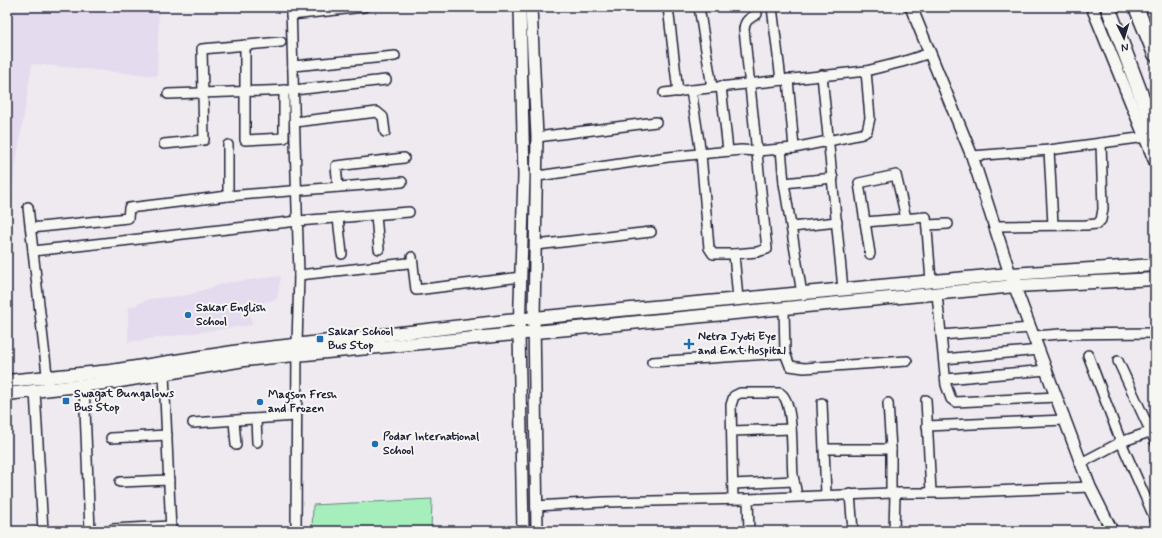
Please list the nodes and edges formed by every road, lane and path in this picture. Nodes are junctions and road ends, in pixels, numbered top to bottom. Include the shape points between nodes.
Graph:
1 (364, 7) edge
2 (520, 7) edge
3 (531, 7) edge
4 (668, 7) edge
5 (700, 7) edge
6 (772, 7) edge
7 (911, 7) edge
8 (1092, 7) edge
9 (1108, 7) edge
10 (1136, 7) edge
11 (291, 11) edge
12 (758, 14) dead end
13 (1152, 40) edge
14 (281, 42) dead end
15 (245, 45) junction
16 (930, 53) junction
17 (1155, 54) edge
18 (395, 56) dead end
19 (294, 66) junction
20 (866, 71) junction
21 (822, 76) junction
22 (386, 80) dead end
23 (784, 80) junction
24 (751, 82) junction
25 (717, 87) junction
26 (284, 90) junction
27 (294, 90) junction
28 (691, 90) junction
29 (244, 92) junction
30 (678, 92) junction
31 (204, 93) junction
32 (664, 93) dead end
33 (168, 94) dead end
34 (295, 122) junction
35 (656, 122) dead end
36 (385, 132) dead end
37 (1150, 134) edge
38 (537, 137) junction
39 (829, 142) junction
40 (1101, 143) junction
41 (164, 144) dead end
42 (228, 145) dead end
43 (794, 148) junction
44 (781, 149) junction
45 (1049, 150) junction
46 (728, 151) junction
47 (757, 151) junction
48 (701, 154) junction
49 (972, 156) junction
50 (404, 158) dead end
51 (1155, 162) edge
52 (538, 176) junction
53 (833, 178) junction
54 (402, 182) dead end
55 (784, 182) junction
56 (338, 187) junction
57 (297, 190) junction
58 (228, 196) junction
59 (28, 207) dead end
60 (409, 212) dead end
61 (376, 214) junction
62 (338, 218) junction
63 (906, 218) junction
64 (298, 221) junction
65 (837, 222) junction
66 (865, 222) junction
67 (948, 224) dead end
68 (927, 225) junction
69 (1053, 225) junction
70 (994, 226) junction
71 (792, 227) junction
72 (31, 228) junction
73 (651, 232) dead end
74 (536, 246) junction
75 (379, 249) dead end
76 (33, 251) junction
77 (342, 254) dead end
78 (734, 254) junction
79 (870, 254) dead end
80 (1155, 266) edge
81 (1010, 274) junction
82 (299, 276) junction
83 (521, 277) junction
84 (1155, 279) edge
85 (931, 281) junction
86 (1015, 286) junction
87 (843, 290) junction
88 (802, 294) junction
89 (937, 294) junction
90 (738, 299) junction
91 (784, 308) junction
92 (534, 318) junction
93 (520, 320) junction
94 (534, 331) junction
95 (1032, 332) junction
96 (519, 333) junction
97 (1155, 333) edge
98 (941, 335) junction
99 (297, 350) junction
100 (1039, 350) junction
101 (786, 353) junction
102 (1088, 355) dead end
103 (944, 359) junction
104 (906, 361) dead end
105 (1118, 361) dead end
106 (652, 362) dead end
107 (163, 368) junction
108 (1046, 370) junction
109 (946, 379) junction
110 (7, 382) edge
111 (48, 382) junction
112 (84, 385) junction
113 (35, 391) junction
114 (7, 394) edge
115 (1057, 397) junction
116 (926, 400) dead end
117 (888, 402) dead end
118 (822, 403) dead end
119 (296, 416) junction
120 (256, 419) junction
121 (1065, 420) junction
122 (234, 421) junction
123 (193, 424) dead end
124 (927, 426) junction
125 (791, 429) junction
126 (1153, 430) edge
127 (732, 431) junction
128 (167, 435) junction
129 (111, 438) dead end
130 (1155, 441) edge
131 (257, 442) dead end
132 (1121, 442) junction
133 (236, 445) dead end
134 (824, 449) junction
135 (891, 449) junction
136 (1081, 463) junction
137 (169, 480) junction
138 (794, 481) junction
139 (120, 482) dead end
140 (733, 484) junction
141 (1090, 486) junction
142 (931, 492) junction
143 (893, 493) junction
144 (826, 494) junction
145 (850, 494) junction
146 (797, 496) junction
147 (733, 499) junction
148 (748, 499) junction
149 (536, 506) junction
150 (1155, 519) edge
151 (113, 529) dead end
152 (170, 529) edge
153 (44, 531) edge
154 (90, 531) edge
155 (296, 531) edge
156 (523, 531) edge
157 (537, 531) edge
158 (749, 531) edge
159 (853, 531) edge
160 (894, 531) edge
161 (1112, 531) edge

1 - 11 street
2 - 83 street via 524,155
3 - 38 street
4 - 30 street
5 - 25 street
6 - 23 street
7 - 16 street
8 - 37 street
9 - 37 main road
10 - 13 main road
11 - 19 street
12 - 24 street via 748,19 744,29
13 - 17 main road
14 - 15 street
15 - 29 street
15 - 31 street via 202,49
16 - 20 street
16 - 49 street
18 - 19 street
19 - 27 street
20 - 21 street
20 - 39 street via 870,118 867,131
21 - 23 street
21 - 39 street
22 - 27 street
23 - 24 street
23 - 43 street
24 - 25 street
24 - 47 street
25 - 28 street
25 - 46 street
26 - 27 street
26 - 29 street
26 - 29 street via 284,138 245,140
27 - 34 street
28 - 30 street
28 - 48 street
29 - 31 street
30 - 32 street
31 - 33 street
31 - 41 street via 204,140
34 - 36 street via 377,112 383,117
34 - 57 street
35 - 38 street
37 - 40 street
37 - 51 street
38 - 52 street
39 - 43 street via 817,142
39 - 53 street
40 - 45 street
40 - 69 street via 1101,220 1097,224
42 - 58 street
43 - 44 street
44 - 47 street
44 - 55 street
45 - 49 street
45 - 69 street
46 - 47 street
46 - 48 street
47 - 78 street via 767,249
48 - 52 street
48 - 78 street via 710,251 717,255
49 - 70 street
50 - 56 street via 336,166
52 - 74 street
53 - 55 street
53 - 65 street
54 - 56 street
55 - 71 street
56 - 57 street
57 - 58 street
57 - 64 street
58 - 72 street via 129,208 128,218
59 - 72 street
60 - 61 street
61 - 62 street
61 - 75 street
62 - 64 street
62 - 77 street
63 - 66 street
63 - 66 street via 896,176 859,183
63 - 68 street via 926,217
64 - 76 street
64 - 82 street
65 - 71 street
65 - 87 street
66 - 79 street
67 - 68 street
68 - 85 street
69 - 70 street
70 - 81 street
71 - 88 street
72 - 76 street
73 - 74 street
74 - 92 street
76 - 111 street
78 - 90 street
80 - 81 main road
81 - 85 main road
81 - 86 street
82 - 83 street via 410,260 416,290
82 - 99 street
83 - 93 street
84 - 86 main road
85 - 87 main road
86 - 89 main road
86 - 95 street
87 - 88 main road
88 - 90 main road
89 - 91 main road
89 - 98 street
90 - 92 main road
91 - 94 main road
91 - 101 street
92 - 93 main road
92 - 94 street
93 - 96 street
93 - 99 main road
94 - 96 main road
94 - 149 street
95 - 97 street
95 - 98 street
95 - 100 street
96 - 99 main road
96 - 156 street
98 - 103 street
99 - 107 main road via 244,360
99 - 119 street
100 - 103 street
100 - 108 street
101 - 104 street via 790,366 796,368
101 - 106 street
102 - 132 street
103 - 109 street
105 - 126 street
107 - 111 main road via 111,371
107 - 112 main road
107 - 128 street
108 - 109 street
108 - 115 street
109 - 115 street via 949,394 955,402
110 - 111 main road
111 - 112 main road
111 - 113 main road
112 - 154 street
113 - 114 main road
113 - 153 street
115 - 121 street
116 - 124 street
117 - 135 street
118 - 134 street
119 - 120 street
119 - 155 street
120 - 122 street
120 - 131 street
121 - 124 street
121 - 136 street
122 - 123 street
122 - 133 street
124 - 142 street
125 - 127 street
125 - 127 street via 788,405 782,394 740,393 734,396 731,405
125 - 138 street
126 - 130 street
126 - 132 street
127 - 140 street
128 - 129 street
128 - 137 street
132 - 136 street
132 - 150 street
134 - 135 street
134 - 144 street
135 - 143 street
136 - 141 street
137 - 139 street
137 - 152 street
138 - 140 street
138 - 146 street
140 - 147 street
141 - 142 street
141 - 161 street
142 - 143 street
143 - 145 street
143 - 160 street
144 - 145 street
144 - 146 street
145 - 159 street
146 - 148 street
147 - 148 street
147 - 149 street
148 - 158 street
149 - 157 street
151 - 152 street

